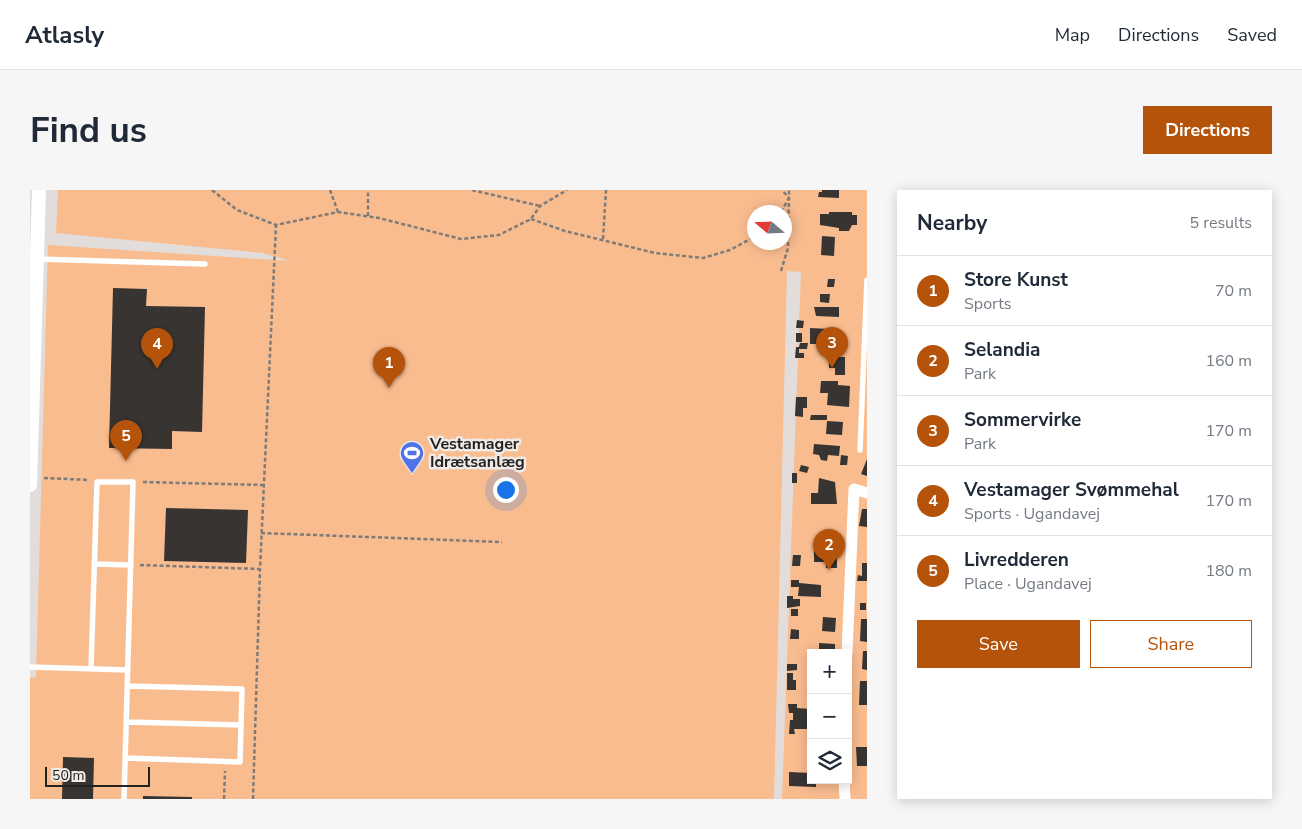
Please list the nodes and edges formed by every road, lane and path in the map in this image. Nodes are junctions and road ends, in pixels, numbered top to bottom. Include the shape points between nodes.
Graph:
1 (39, 190) edge
2 (212, 190) edge
3 (330, 190) edge
4 (368, 190) edge
5 (472, 190) edge
6 (567, 190) edge
7 (606, 190) edge
8 (782, 190) edge
9 (789, 190) edge
10 (789, 198) junction
11 (785, 205) edge
12 (540, 206) junction
13 (338, 212) junction
14 (368, 216) junction
15 (531, 219) junction
16 (276, 225) junction
17 (603, 239) junction
18 (747, 240) edge
19 (37, 259) junction
20 (205, 264) dead end
21 (781, 270) dead end
22 (867, 280) edge
23 (867, 305) edge
24 (864, 424) edge
25 (860, 450) dead end
26 (30, 478) edge
27 (97, 482) junction
28 (133, 482) junction
29 (30, 485) edge
30 (264, 485) junction
31 (867, 493) edge
32 (261, 533) junction
33 (502, 542) dead end
34 (95, 564) junction
35 (131, 565) junction
36 (260, 569) junction
37 (847, 649) edge
38 (30, 667) edge
39 (91, 669) junction
40 (128, 670) junction
41 (128, 686) junction
42 (127, 722) junction
43 (241, 725) junction
44 (126, 758) junction
45 (225, 761) junction
46 (844, 784) edge
47 (124, 799) edge
48 (224, 799) edge
49 (253, 799) edge
50 (844, 799) edge

1 - 19 street
2 - 16 path via 237,210
3 - 13 path
4 - 14 path
5 - 12 path
6 - 12 path
7 - 17 path
8 - 10 path
9 - 10 path
10 - 11 path
10 - 21 path via 788,248
12 - 15 path
13 - 14 path
13 - 16 path
14 - 15 path via 461,239 499,235
15 - 17 path
16 - 30 path
17 - 18 path via 655,252 703,258 730,250
19 - 20 lane
19 - 26 street
22 - 23 lane
23 - 24 lane
24 - 25 lane
26 - 27 path
26 - 29 street
27 - 28 lane
27 - 34 lane
28 - 30 path
28 - 35 lane
30 - 32 path
31 - 37 street via 854,489
32 - 33 path
32 - 36 path
34 - 35 lane
34 - 39 lane
35 - 36 path
35 - 40 lane
36 - 49 path
38 - 39 lane
39 - 40 lane
40 - 41 lane
41 - 42 lane
41 - 43 lane via 242,689
42 - 43 lane
42 - 44 lane
43 - 45 lane via 240,762
44 - 45 lane
44 - 47 lane
45 - 48 path
46 - 50 street

